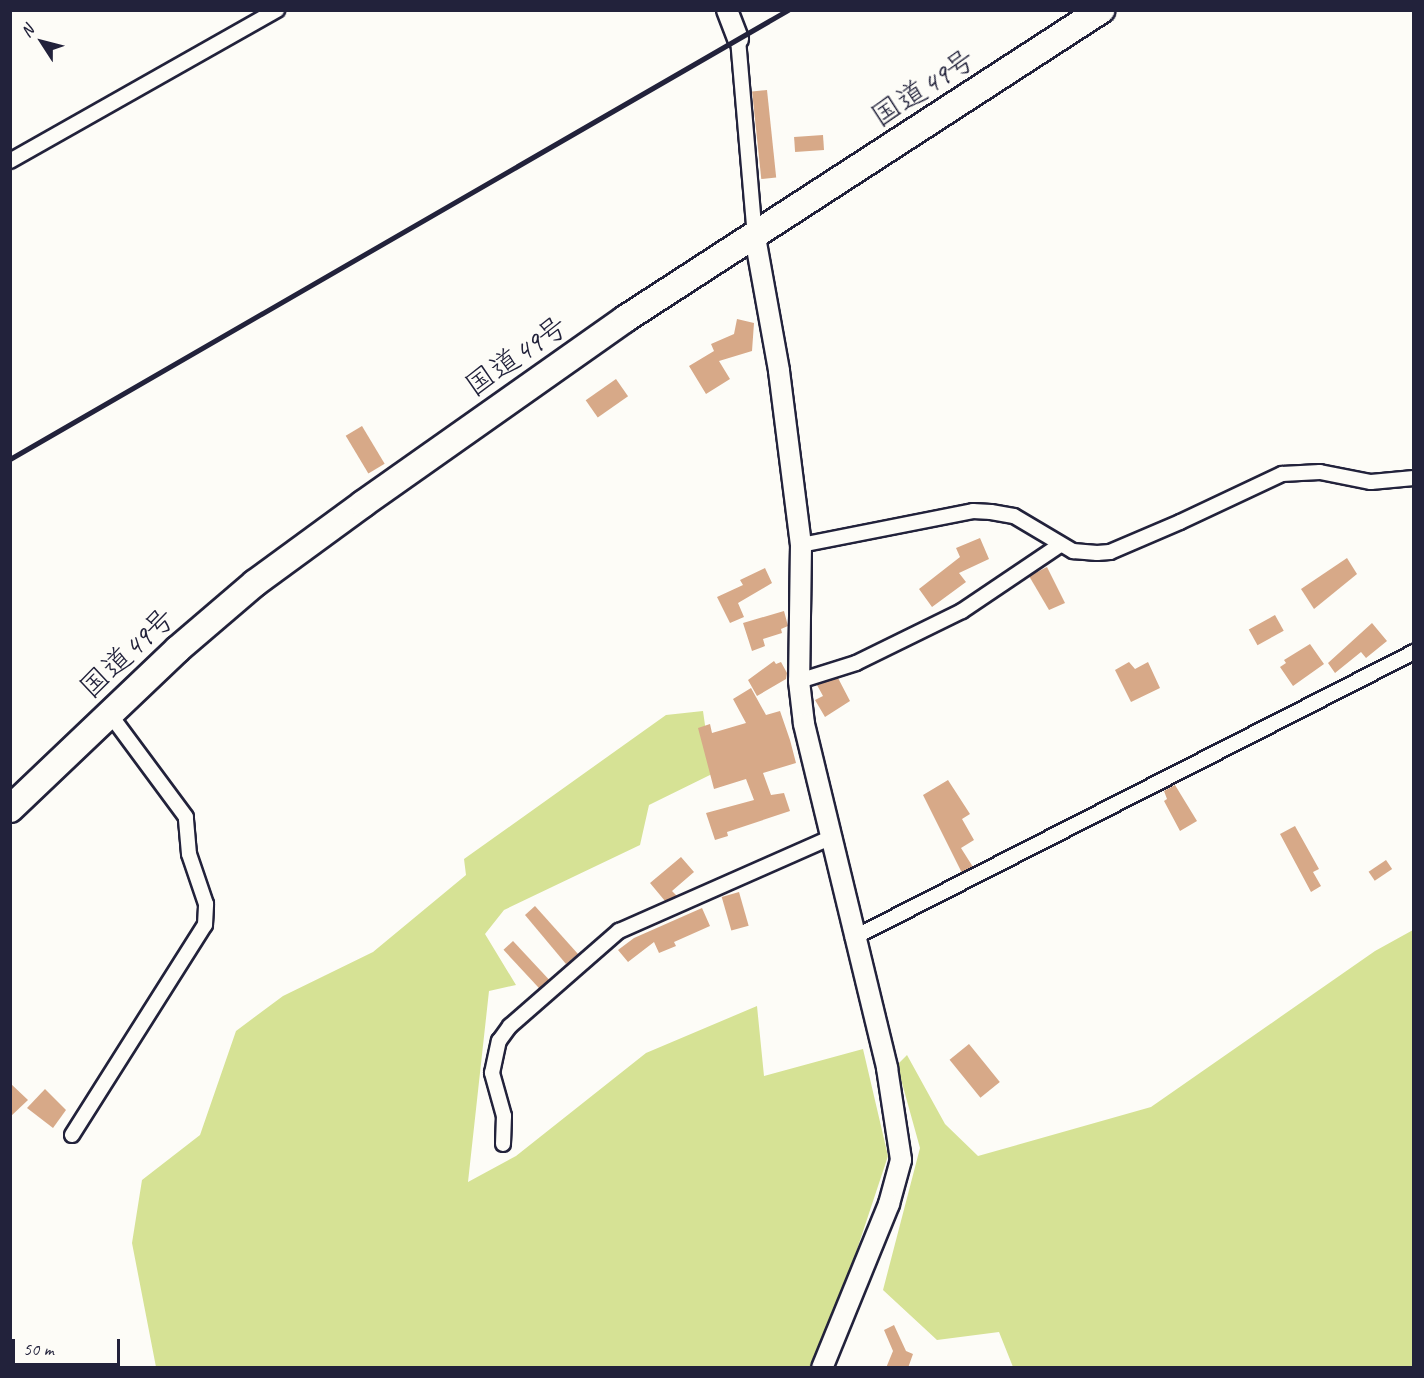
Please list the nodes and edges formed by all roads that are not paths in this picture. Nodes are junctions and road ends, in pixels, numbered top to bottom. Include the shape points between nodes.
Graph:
1 (277, 10) edge
2 (727, 10) edge
3 (1101, 10) edge
4 (738, 39) joint
5 (10, 161) edge
6 (755, 237) junction
7 (1413, 478) edge
8 (801, 545) junction
9 (1060, 545) junction
10 (1413, 652) edge
11 (799, 681) junction
12 (109, 713) junction
13 (10, 809) edge
14 (830, 838) junction
15 (853, 938) junction
16 (72, 1135) dead end
17 (503, 1144) dead end
18 (822, 1368) edge

1 - 5 street
2 - 4 street
3 - 6 highway, 国道49号
4 - 6 street
6 - 8 street via 779,371
6 - 12 highway, 国道49号 via 625,319 282,563 178,649
7 - 9 street via 1371,482 1298,471 1282,474 1110,552 1082,553
8 - 9 street via 973,511 1014,516
8 - 11 street
9 - 11 street via 962,612 856,663
10 - 15 street
11 - 14 street via 804,724
12 - 13 highway, 国道49号
12 - 16 street via 186,817 189,854 206,904 205,926
14 - 15 street
14 - 17 street via 619,931 510,1026 499,1041 492,1072 504,1116
15 - 18 street via 887,1068 901,1168

